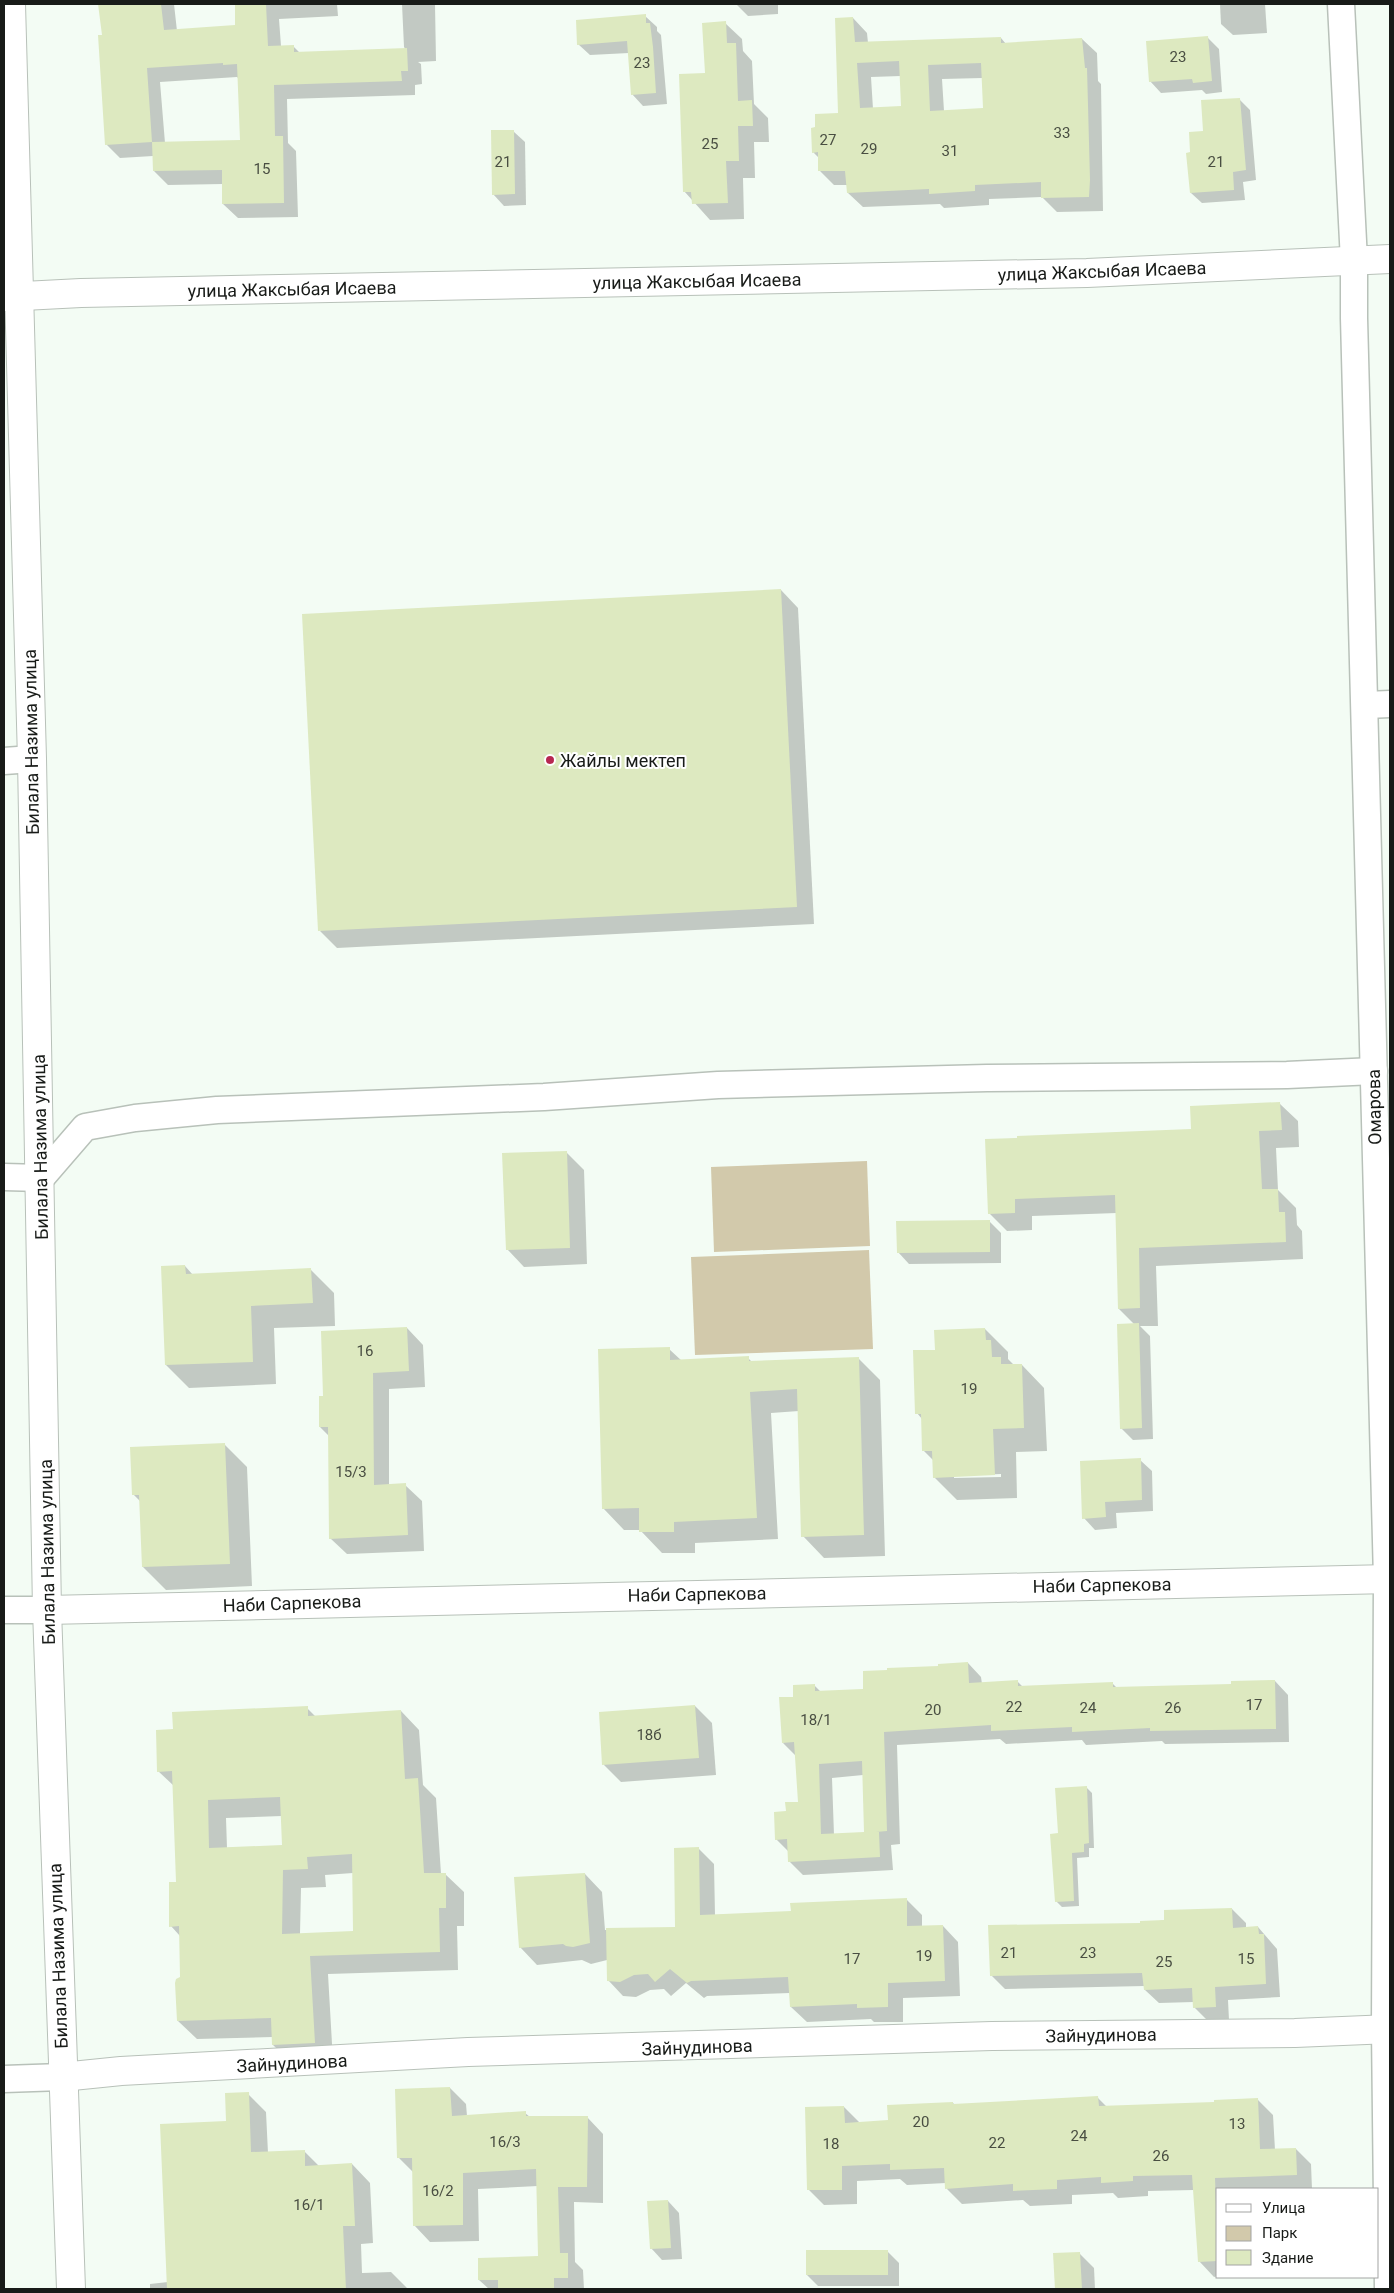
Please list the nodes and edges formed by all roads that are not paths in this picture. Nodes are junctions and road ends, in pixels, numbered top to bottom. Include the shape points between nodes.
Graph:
1 (11, 4) edge
2 (1341, 4) edge
3 (1390, 259) edge
4 (1354, 261) junction
5 (11, 297) edge
6 (1378, 704) edge
7 (32, 759) junction
8 (4, 761) edge
9 (1374, 1071) junction
10 (1382, 1129) edge
11 (4, 1177) edge
12 (40, 1178) junction
13 (1389, 1579) edge
14 (4, 1610) edge
15 (47, 1610) junction
16 (1388, 2029) edge
17 (62, 2077) junction
18 (4, 2079) edge
19 (71, 2289) edge
20 (1388, 2289) edge

1 - 5 street, Билала Назима улица
2 - 4 street, Омарова
3 - 4 street, улица Жаксыбая Исаева
4 - 5 street, улица Жаксыбая Исаева via 1087,273
4 - 6 street, Омарова via 1354,318
5 - 7 street, Билала Назима улица
6 - 9 street, Омарова
7 - 8 street
7 - 12 street, Билала Назима улица
9 - 10 street, Омарова
9 - 12 street via 718,1084 544,1097 217,1110 135,1118 85,1127
10 - 13 street, Омарова
11 - 12 street
12 - 15 street, Билала Назима улица
13 - 15 street, Наби Сарпекова
13 - 16 street, Омарова
14 - 15 street, Наби Сарпекова
15 - 17 street, Билала Назима улица
16 - 17 street, Зайнудинова via 1294,2034 992,2036 468,2052
16 - 20 street, Омарова
17 - 18 street, Зайнудинова
17 - 19 street, Билала Назима улица

